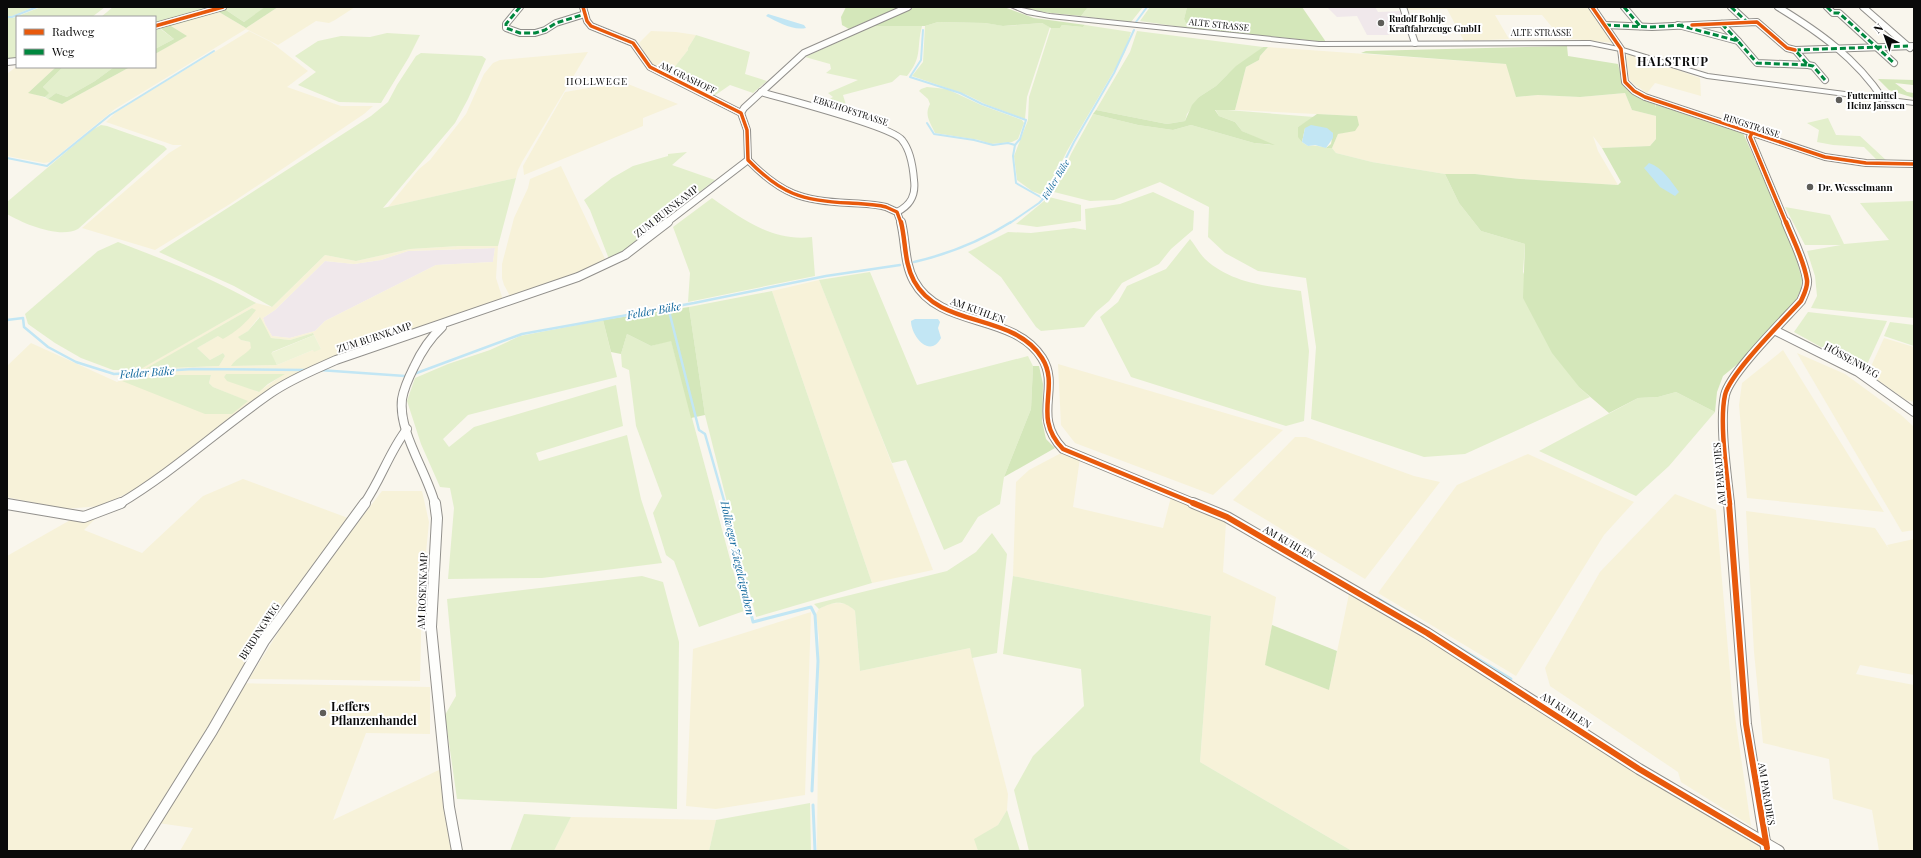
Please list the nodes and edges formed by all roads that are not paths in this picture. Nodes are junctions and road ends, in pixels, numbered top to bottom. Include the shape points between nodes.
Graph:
1 (223, 7) edge
2 (520, 7) edge
3 (584, 7) edge
4 (908, 7) edge
5 (1014, 7) edge
6 (1403, 7) edge
7 (1592, 7) edge
8 (1624, 7) edge
9 (1731, 7) edge
10 (1778, 7) edge
11 (1827, 7) edge
12 (1863, 7) edge
13 (585, 14) junction
14 (1746, 21) junction
15 (1605, 24) junction
16 (1678, 25) junction
17 (156, 26) edge
18 (1640, 26) junction
19 (1724, 26) junction
20 (1738, 41) junction
21 (1415, 44) junction
22 (1911, 46) edge
23 (1876, 47) junction
24 (1621, 48) junction
25 (1840, 48) junction
26 (1794, 50) junction
27 (1914, 51) edge
28 (1894, 64) dead end
29 (1808, 65) junction
30 (1824, 80) dead end
31 (762, 92) junction
32 (1883, 99) junction
33 (1914, 103) edge
34 (742, 111) junction
35 (1752, 133) junction
36 (748, 160) junction
37 (1914, 164) edge
38 (897, 212) junction
39 (445, 324) junction
40 (1776, 331) junction
41 (414, 335) junction
42 (427, 342) junction
43 (1914, 412) edge
44 (407, 429) junction
45 (7, 504) edge
46 (1766, 848) edge
47 (137, 851) edge
48 (457, 851) edge
49 (1779, 851) edge

1 - 17 street
2 - 13 street via 506,24 510,31 525,33
3 - 13 street
4 - 31 street via 804,53
5 - 21 street, ALTE STRASSE via 1044,16 1319,44
6 - 21 street
7 - 15 street
8 - 18 street
9 - 14 street
10 - 25 street via 1812,27
11 - 23 street via 1833,13 1839,13
12 - 22 street
13 - 34 street, AM GRASHOFF via 591,26 636,45 650,67
14 - 19 street
14 - 26 street via 1757,22 1787,48
15 - 18 street
15 - 24 street
16 - 18 street
16 - 19 street
16 - 20 street
19 - 20 street
20 - 29 street via 1757,63
21 - 24 street, ALTE STRASSE via 1571,42
22 - 23 street
22 - 27 street
23 - 25 street
23 - 28 street
24 - 32 street, ALTE STRASSE via 1707,76
24 - 35 street, RINGSTRASSE via 1625,82 1634,91 1657,102
25 - 26 street
25 - 32 street via 1858,66
26 - 29 street
29 - 30 street via 1813,66
31 - 34 street
31 - 38 street, EBKEHOFSTRASSE via 882,128 902,138 913,163 915,188 912,200
32 - 33 street, ALTE STRASSE
34 - 36 street via 748,128
35 - 37 street, RINGSTRASSE via 1831,158 1866,163
35 - 40 street, AM PARADIES via 1750,137 1799,254 1806,280 1806,290 1801,301
36 - 38 street via 776,186 786,191 821,200 876,204
36 - 39 street, ZUM BURNKAMP via 625,255 578,277
38 - 46 street, AM KUHLEN via 907,266 924,294 954,311 1011,332 1028,343 1042,359 1046,375 1048,427 1056,443 1063,449 1227,517 1279,546 1427,633
39 - 41 street, ZUM BURNKAMP
39 - 42 street, AM ROSENKAMP
40 - 43 street, HÖSSENWEG via 1858,372
40 - 46 street, AM PARADIES via 1733,377 1725,394 1724,416 1746,724
41 - 42 street via 424,337
41 - 45 street, ZUM BURNKAMP via 323,365 272,392 151,486 116,506 84,517
42 - 44 street, AM ROSENKAMP via 412,371 402,400 402,413
44 - 47 street, BERDINGWEG via 399,438 372,492 264,641 212,731
44 - 48 street, AM ROSENKAMP via 436,505 431,634 449,807
46 - 49 street, AM KUHLEN

